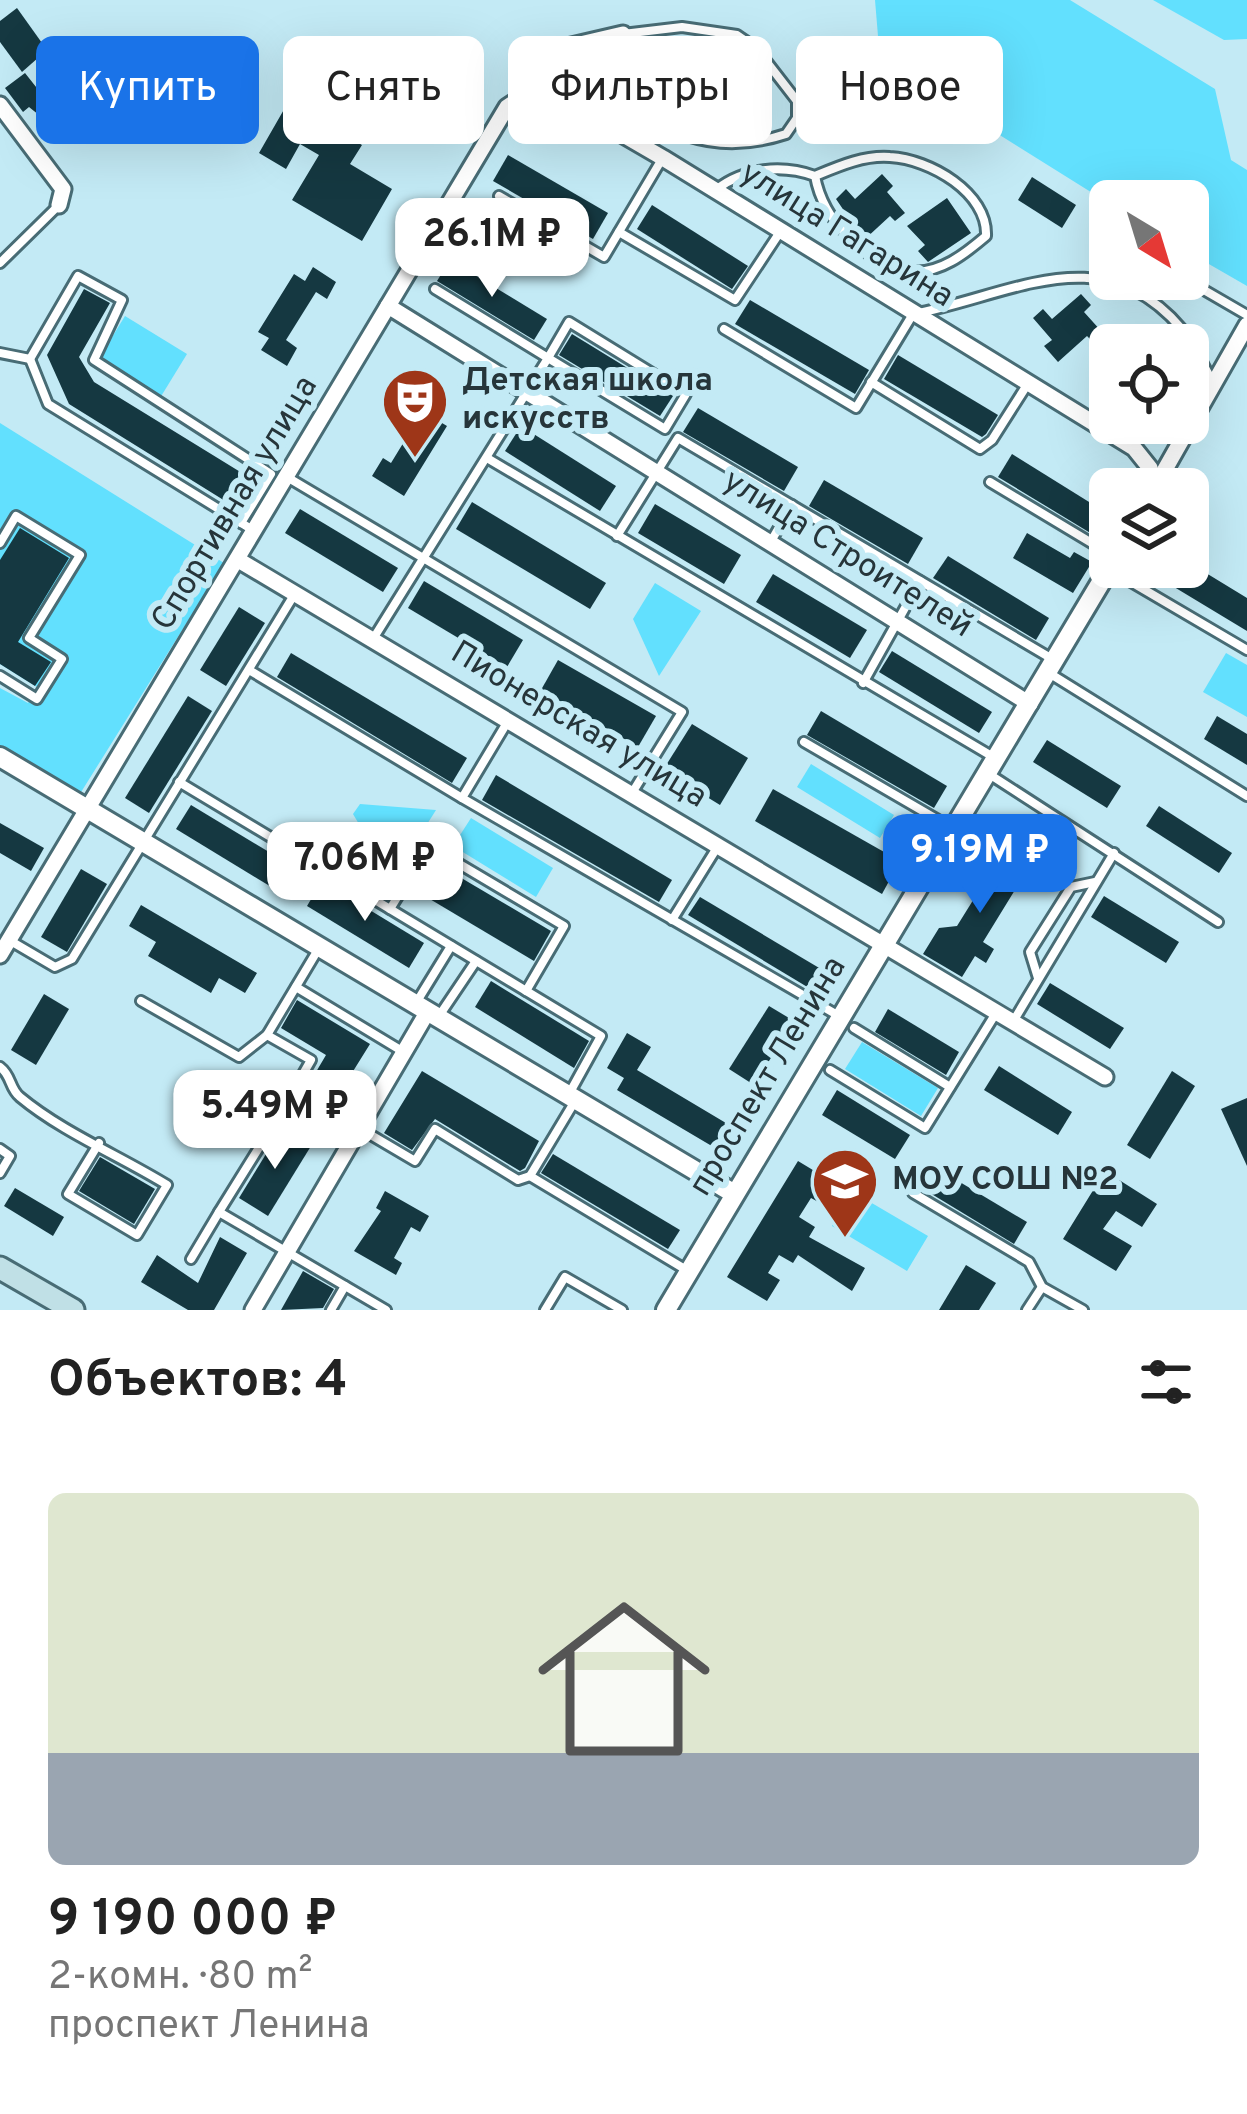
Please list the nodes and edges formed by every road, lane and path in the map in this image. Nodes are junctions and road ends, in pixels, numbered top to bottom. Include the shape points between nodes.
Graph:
1 (623, 34) junction
2 (614, 36) edge
3 (0, 105) edge
4 (508, 106) edge
5 (639, 144) edge
6 (663, 158) junction
7 (815, 176) junction
8 (716, 190) junction
9 (499, 196) dead end
10 (59, 205) joint
11 (781, 231) junction
12 (619, 232) junction
13 (0, 263) edge
14 (434, 289) dead end
15 (1209, 293) edge
16 (388, 306) junction
17 (914, 314) junction
18 (1247, 315) edge
19 (1247, 325) edge
20 (724, 329) dead end
21 (0, 353) edge
22 (548, 358) junction
23 (30, 359) junction
24 (871, 382) junction
25 (1028, 383) junction
26 (1215, 386) junction
27 (528, 392) junction
28 (487, 458) junction
29 (1150, 468) edge
30 (1166, 468) edge
31 (656, 472) junction
32 (286, 476) junction
33 (990, 482) dead end
34 (792, 506) junction
35 (241, 523) junction
36 (256, 533) junction
37 (617, 536) junction
38 (0, 543) edge
39 (770, 543) junction
40 (1089, 549) edge
41 (424, 558) junction
42 (240, 561) junction
43 (920, 581) junction
44 (1096, 588) edge
45 (1149, 588) edge
46 (295, 594) junction
47 (898, 622) junction
48 (373, 640) junction
49 (1247, 650) edge
50 (1052, 667) junction
51 (249, 670) junction
52 (0, 676) edge
53 (863, 683) junction
54 (1030, 704) junction
55 (508, 720) junction
56 (804, 742) dead end
57 (0, 757) edge
58 (992, 766) junction
59 (179, 782) junction
60 (632, 793) junction
61 (1247, 796) edge
62 (462, 798) junction
63 (87, 808) junction
64 (954, 829) junction
65 (143, 842) junction
66 (719, 844) junction
67 (1114, 853) junction
68 (1096, 881) junction
69 (390, 909) junction
70 (672, 920) junction
71 (1218, 922) dead end
72 (886, 943) junction
73 (451, 946) junction
74 (4, 947) edge
75 (320, 947) junction
76 (476, 961) junction
77 (1039, 979) junction
78 (296, 987) junction
79 (526, 991) junction
80 (141, 1001) dead end
81 (427, 1011) junction
82 (997, 1011) junction
83 (1013, 1022) junction
84 (847, 1023) junction
85 (267, 1034) junction
86 (404, 1052) junction
87 (0, 1067) edge
88 (830, 1070) dead end
89 (1105, 1077) dead end
90 (950, 1087) junction
91 (572, 1097) junction
92 (283, 1109) junction
93 (359, 1128) junction
94 (99, 1143) junction
95 (349, 1147) junction
96 (0, 1149) edge
97 (0, 1173) edge
98 (530, 1176) junction
99 (733, 1193) junction
100 (914, 1193) dead end
101 (219, 1211) junction
102 (287, 1252) junction
103 (191, 1259) dead end
104 (0, 1268) edge
105 (688, 1271) junction
106 (345, 1286) junction
107 (1042, 1286) junction
108 (381, 1309) edge
109 (73, 1310) edge
110 (254, 1310) edge
111 (331, 1310) edge
112 (545, 1310) edge
113 (622, 1310) edge
114 (666, 1310) edge
115 (1028, 1310) edge
116 (1083, 1310) edge

1 - 1 lane via 682,27 737,35 777,73 797,101 797,118 786,134 751,143 681,136 626,96 614,74
1 - 2 street
3 - 10 street via 63,189
4 - 16 street, Спортивная улица
5 - 6 street, улица Гагарина
6 - 8 street, улица Гагарина
6 - 12 lane
7 - 7 lane via 834,224 912,271 962,257 986,236 987,219 973,199 925,166 868,158
7 - 8 lane via 772,169 735,175
8 - 11 street, улица Гагарина
9 - 12 lane via 604,257
10 - 13 lane
11 - 12 lane via 735,300
11 - 17 street, улица Гагарина
14 - 22 lane
15 - 18 lane
16 - 27 street, улица Строителей
16 - 32 street, Спортивная улица
17 - 24 lane
17 - 25 street, улица Гагарина
17 - 26 lane via 1080,273 1129,286 1163,310 1185,331
19 - 26 street
20 - 24 lane via 856,408
21 - 23 lane
22 - 22 lane via 665,429 686,394 569,322
22 - 27 lane
23 - 35 lane via 48,404
23 - 35 lane via 78,276 122,300 94,360 272,474
24 - 25 lane via 980,449
25 - 29 street, улица Гагарина via 1134,448
26 - 30 street
27 - 28 lane
27 - 31 street, улица Строителей
28 - 37 lane
28 - 41 lane
31 - 34 lane via 678,438
31 - 37 lane
31 - 39 street, улица Строителей
32 - 36 street, Спортивная улица
32 - 41 lane
33 - 40 lane
34 - 39 lane
34 - 43 lane
35 - 36 lane
36 - 42 street, Спортивная улица
37 - 53 lane
38 - 52 lane via 16,516 80,555 28,638 62,659 38,699
39 - 47 street, улица Строителей
41 - 48 lane
41 - 60 lane via 682,712
42 - 46 street, Пионерская улица
42 - 63 street, Спортивная улица
43 - 47 lane
43 - 50 lane
44 - 50 street, проспект Ленина
45 - 49 lane
46 - 48 street, Пионерская улица
46 - 51 lane
47 - 53 lane
47 - 54 street, улица Строителей
48 - 55 street, Пионерская улица
50 - 54 street, проспект Ленина
50 - 61 lane
51 - 59 lane
51 - 62 lane
53 - 58 lane
54 - 58 street, проспект Ленина
55 - 60 street, Пионерская улица
55 - 62 lane
56 - 64 lane
57 - 63 street
58 - 64 street, проспект Ленина
58 - 67 lane
59 - 65 lane
59 - 69 lane
60 - 66 street, Пионерская улица
62 - 70 lane
63 - 65 street
63 - 74 street, Спортивная улица
64 - 72 street, проспект Ленина
65 - 74 lane via 64,965
65 - 75 street
66 - 70 lane
66 - 72 street, Пионерская улица
67 - 68 lane
67 - 71 lane
68 - 77 lane
68 - 77 lane via 1071,886 1030,952
69 - 73 lane
69 - 79 lane via 429,846 564,926
70 - 84 lane
72 - 82 street, Пионерская улица
72 - 84 street, проспект Ленина
73 - 76 lane
73 - 81 lane
75 - 78 lane
75 - 81 street
76 - 79 lane
76 - 81 lane
77 - 83 lane
78 - 85 lane
78 - 86 lane
79 - 91 lane via 601,1036
80 - 85 lane via 239,1057
81 - 86 street
81 - 91 street
82 - 83 street, Пионерская улица
82 - 90 lane
83 - 89 street, Пионерская улица
84 - 90 lane
84 - 99 street, проспект Ленина
85 - 92 lane via 311,1060
86 - 93 street
87 - 94 lane via 19,1096
88 - 90 lane via 925,1128
91 - 98 lane
91 - 99 street
92 - 95 lane
92 - 101 lane
93 - 95 street
93 - 98 lane via 415,1161 435,1129 518,1180
94 - 94 lane via 167,1185 137,1235 68,1194
95 - 102 street
96 - 97 lane via 10,1156
98 - 105 lane
99 - 105 street, проспект Ленина
100 - 107 lane via 1029,1262
101 - 102 lane
101 - 103 lane
102 - 106 lane
102 - 110 street
104 - 109 main road
105 - 114 street, проспект Ленина
106 - 108 lane
106 - 111 lane
107 - 115 lane
107 - 116 lane
112 - 113 lane via 565,1276

